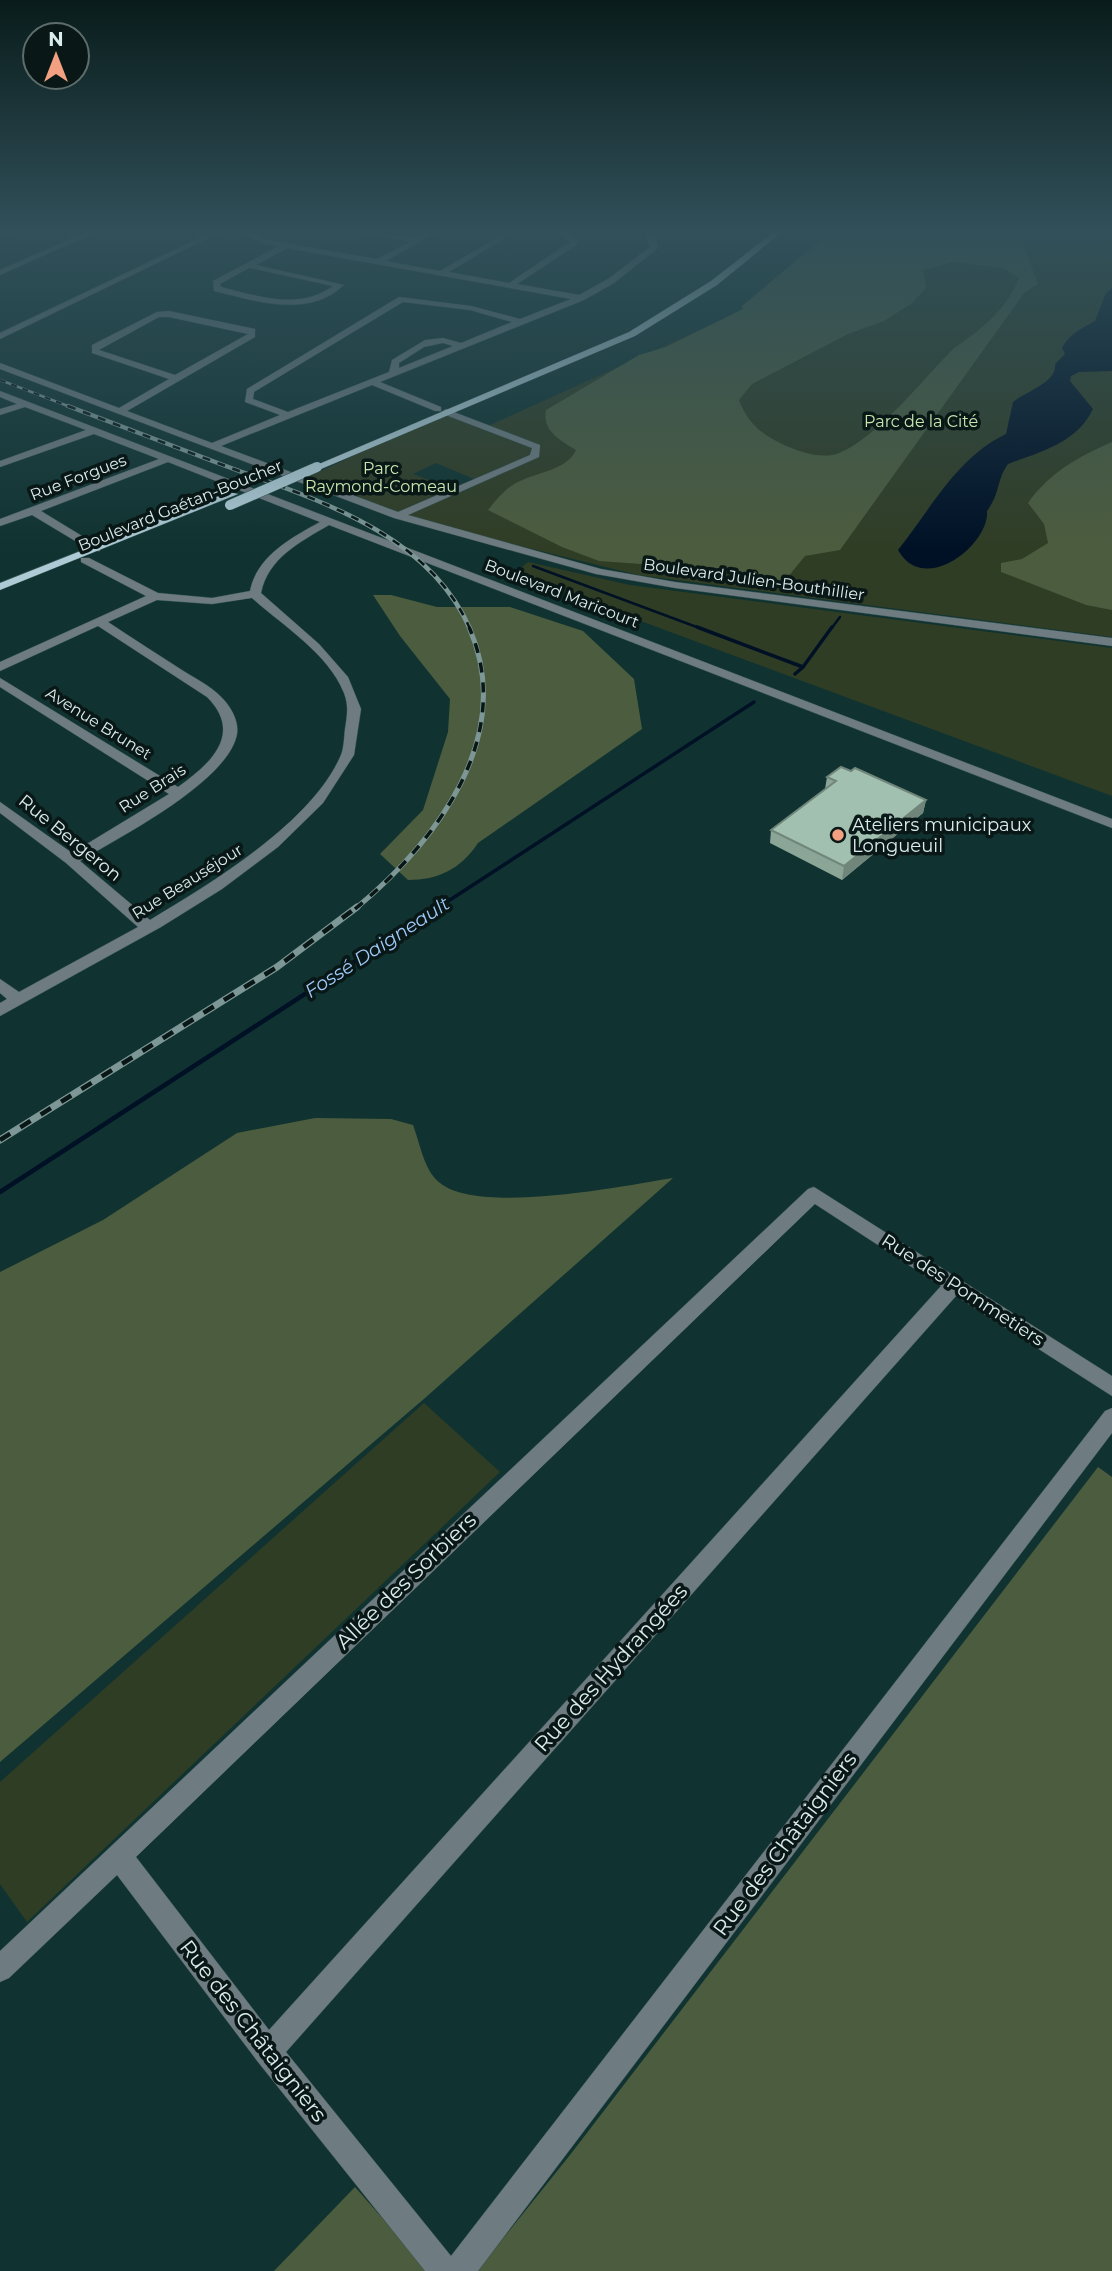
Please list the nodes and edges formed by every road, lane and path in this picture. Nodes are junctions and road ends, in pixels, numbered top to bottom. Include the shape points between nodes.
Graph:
1 (113, 338) edge
2 (247, 338) edge
3 (338, 338) edge
4 (487, 338) edge
5 (607, 338) edge
6 (620, 338) edge
7 (464, 347) junction
8 (0, 366) edge
9 (393, 375) junction
10 (177, 379) junction
11 (375, 383) junction
12 (0, 394) edge
13 (25, 404) junction
14 (442, 410) junction
15 (120, 411) junction
16 (0, 412) edge
17 (290, 416) junction
18 (96, 430) junction
19 (212, 446) junction
20 (168, 459) junction
21 (0, 464) edge
22 (33, 511) junction
23 (398, 516) junction
24 (329, 521) junction
25 (176, 522) junction
26 (0, 523) edge
27 (96, 549) junction
28 (85, 560) junction
29 (0, 587) edge
30 (256, 594) junction
31 (0, 595) edge
32 (155, 596) junction
33 (102, 623) junction
34 (1112, 642) edge
35 (0, 667) edge
36 (0, 682) edge
37 (179, 794) junction
38 (0, 806) edge
39 (1112, 824) edge
40 (71, 860) junction
41 (148, 927) junction
42 (0, 984) edge
43 (18, 1000) junction
44 (0, 1010) edge
45 (814, 1194) joint
46 (954, 1285) junction
47 (1112, 1387) edge
48 (1112, 1417) edge
49 (117, 1855) junction
50 (0, 1969) edge
51 (268, 2052) junction
52 (444, 2271) edge
53 (459, 2271) edge

1 - 10 street via 95,351
2 - 10 street
3 - 17 street via 250,391 247,400
4 - 7 street
5 - 14 main road, Boulevard Gaétan-Boucher
6 - 14 main road, Boulevard Gaétan-Boucher
7 - 9 street
7 - 9 street via 430,339 395,362
8 - 15 street, Boulevard Julien-Bouthillier
9 - 11 street
10 - 15 street
11 - 14 street
11 - 17 street
12 - 13 street, Boulevard Maricourt
13 - 16 street
13 - 18 street, Boulevard Maricourt
14 - 23 street via 537,447 534,457
14 - 25 main road, Boulevard Gaétan-Boucher
15 - 19 street, Boulevard Julien-Bouthillier
17 - 19 street
18 - 20 street, Boulevard Maricourt
18 - 21 street
19 - 23 street, Boulevard Julien-Bouthillier
20 - 22 street, Rue Forgues
20 - 24 street, Boulevard Maricourt
22 - 26 street, Rue Forgues
22 - 27 street
23 - 34 street, Boulevard Julien-Bouthillier via 600,572
24 - 30 street via 263,568
24 - 39 street, Boulevard Maricourt
25 - 27 main road, Boulevard Gaétan-Boucher
25 - 28 main road, Boulevard Gaétan-Boucher
27 - 29 main road, Boulevard Gaétan-Boucher
28 - 31 main road, Boulevard Gaétan-Boucher
28 - 32 street
30 - 32 street via 212,601
30 - 41 street, Rue Beauséjour via 344,680 355,707 354,741 336,780 245,869
32 - 33 street
33 - 35 street
33 - 37 street, Rue Brais via 211,694 230,721 230,737 221,754
36 - 37 street, Avenue Brunet
37 - 40 street, Rue Brais
38 - 40 street, Rue Bergeron
40 - 41 street, Rue Bergeron
41 - 43 street, Rue Beauséjour
42 - 43 street
43 - 44 street, Rue Beauséjour
45 - 46 street, Rue des Pommetiers
45 - 49 street, Allée des Sorbiers
46 - 47 street, Rue des Pommetiers
46 - 51 street, Rue des Hydrangées
48 - 53 street, Rue des Châtaigniers
49 - 50 street, Allée des Sorbiers
49 - 51 street, Rue des Châtaigniers
51 - 52 street, Rue des Châtaigniers

